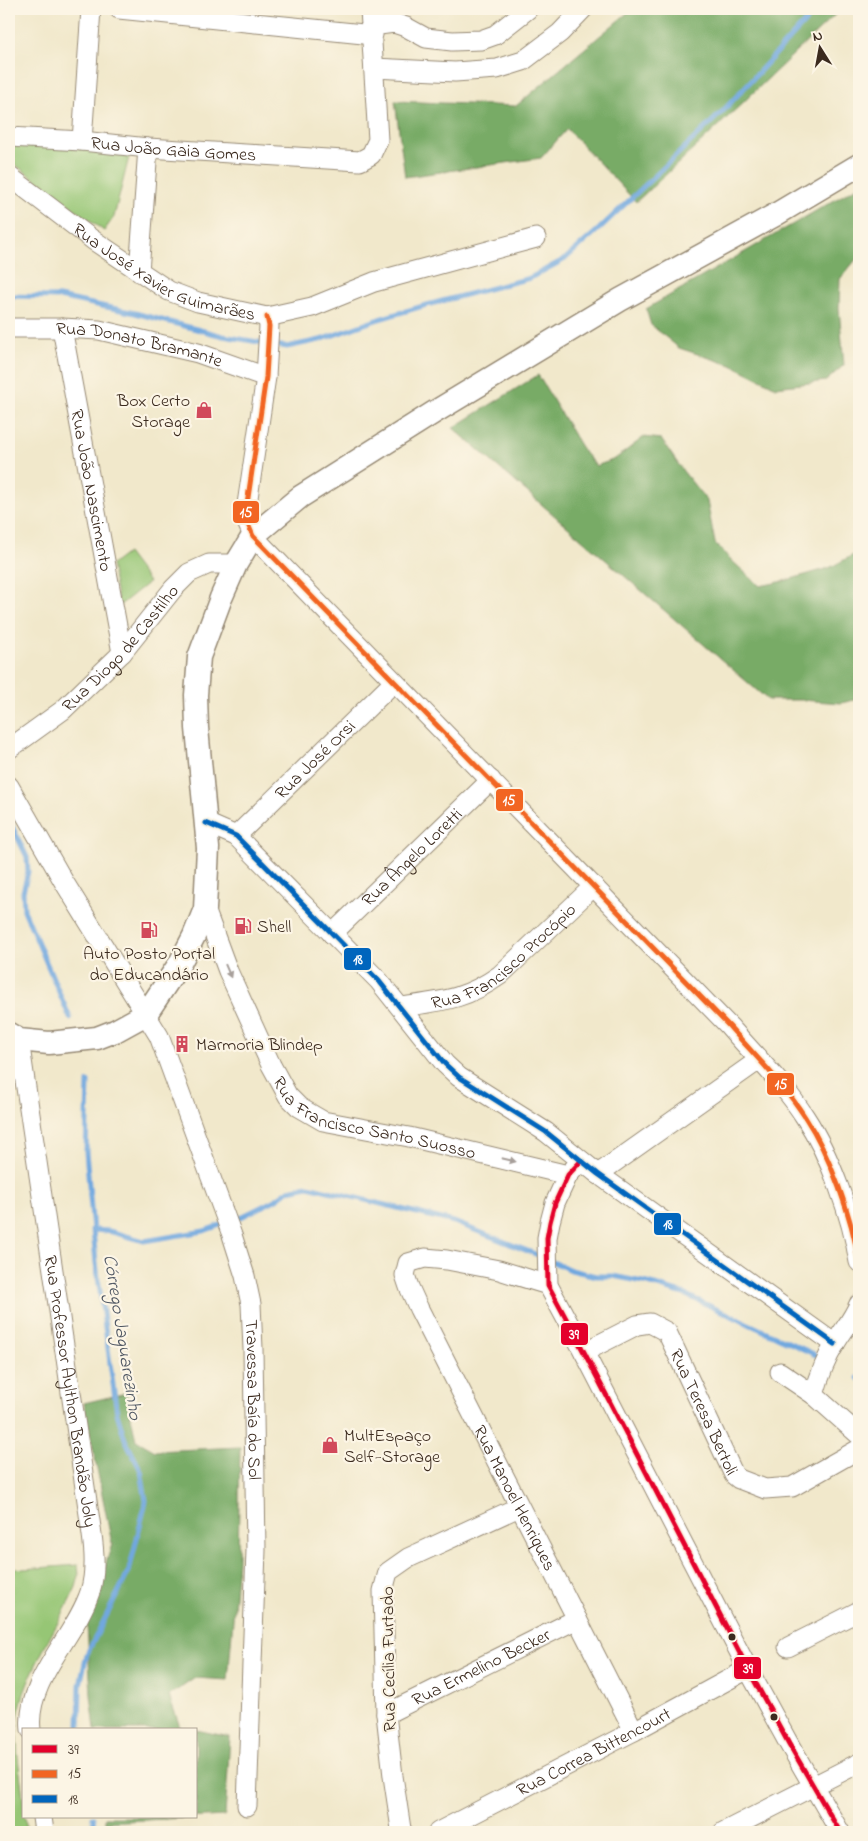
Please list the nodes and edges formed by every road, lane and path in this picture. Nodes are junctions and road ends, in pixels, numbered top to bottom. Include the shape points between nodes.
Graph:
1 (91, 9) edge
2 (119, 9) edge
3 (528, 9) edge
4 (583, 9) edge
5 (372, 23) edge
6 (374, 68) junction
7 (9, 137) edge
8 (82, 141) junction
9 (148, 148) junction
10 (859, 165) edge
11 (9, 176) edge
12 (536, 238) dead end
13 (139, 272) junction
14 (268, 321) junction
15 (9, 328) edge
16 (62, 328) junction
17 (266, 377) junction
18 (253, 536) junction
19 (236, 564) junction
20 (122, 653) junction
21 (394, 682) junction
22 (9, 749) edge
23 (491, 780) junction
24 (9, 786) edge
25 (206, 823) junction
26 (236, 836) junction
27 (594, 886) junction
28 (205, 909) junction
29 (332, 934) junction
30 (401, 1007) junction
31 (146, 1014) junction
32 (14, 1037) edge
33 (758, 1060) junction
34 (580, 1161) junction
35 (598, 1174) junction
36 (568, 1175) junction
37 (859, 1262) edge
38 (548, 1267) junction
39 (859, 1304) edge
40 (835, 1344) junction
41 (584, 1352) junction
42 (780, 1372) dead end
43 (814, 1395) junction
44 (859, 1435) edge
45 (859, 1449) edge
46 (520, 1507) junction
47 (859, 1610) edge
48 (577, 1619) junction
49 (788, 1648) dead end
50 (748, 1668) junction
51 (386, 1714) junction
52 (31, 1728) edge
53 (634, 1730) junction
54 (859, 1763) edge
55 (814, 1786) junction
56 (247, 1806) dead end
57 (42, 1818) edge
58 (44, 1832) edge
59 (403, 1832) edge
60 (438, 1832) edge
61 (723, 1832) edge
62 (840, 1832) edge

1 - 8 street
2 - 5 street
3 - 5 street via 495,35 481,40 426,38 406,27
4 - 6 street via 560,34 523,62 497,69 455,72
5 - 6 street, Rua João Gaia Gomes
6 - 9 street, Rua João Gaia Gomes via 378,140 371,155 360,161
7 - 8 street, Rua João Gaia Gomes
8 - 9 street, Rua João Gaia Gomes
9 - 13 street
10 - 18 main road via 775,216 620,300 433,413 300,497
11 - 13 street, Rua José Xavier Guimarães
12 - 14 street, Rua José Xavier Guimarães via 374,282
13 - 14 street, Rua José Xavier Guimarães via 169,291
14 - 17 street
15 - 16 street, Rua Donato Bramante
16 - 17 street, Rua Donato Bramante via 99,330 198,353
16 - 20 street, Rua João Nascimento
17 - 18 street via 246,511
18 - 19 main road
18 - 21 street
19 - 20 street, Rua Diogo de Castilho via 209,564 189,573
19 - 25 main road via 199,658 197,728
20 - 22 street, Rua Diogo de Castilho via 64,710
21 - 23 street
21 - 26 street, Rua José Orsi
23 - 27 street
23 - 29 street, Rua Ângelo Loretti
24 - 31 street, Travessa Baía do Sol
25 - 26 street
25 - 28 main road
26 - 29 street
27 - 30 street, Rua Francisco Procópio via 507,969 483,987 465,995
27 - 33 street
28 - 31 main road via 180,963
28 -> 36 street, Rua Francisco Santo Suosso via 228,971 271,1066 288,1096 299,1107 323,1122 418,1138
29 - 30 street
30 - 34 street via 459,1077 546,1132
31 - 32 main road via 97,1038 49,1043
31 - 56 street, Travessa Baía do Sol via 159,1036 232,1235 251,1304 256,1550
32 - 52 street, Rua Professor Aylthon Brandão Joly via 86,1491 95,1567 81,1613 41,1679 30,1710
33 - 35 street
33 - 37 street via 791,1097 816,1136 832,1170
34 - 35 street
34 - 36 street
35 - 40 street
36 - 38 street via 550,1222
38 - 41 street
38 - 46 street, Rua Manoel Henriques via 499,1270 425,1258 408,1263 405,1275
39 - 40 street
40 - 43 street via 822,1367
41 - 45 street, Rua Teresa Bertoli via 636,1325 650,1323 667,1332 734,1475 765,1489 792,1487
41 - 50 street
42 - 43 street
43 - 44 street
46 - 48 street, Rua Manoel Henriques
46 - 51 street, Rua Cecília Furtado via 408,1558 388,1572 383,1591
47 - 49 street
48 - 51 street, Rua Ermelino Becker
48 - 53 street, Rua Manoel Henriques
50 - 53 street, Rua Correa Bittencourt
50 - 55 street
51 - 59 street, Rua Cecília Furtado via 392,1776
53 - 60 street, Rua Correa Bittencourt
54 - 55 street
55 - 61 street
55 - 62 street
57 - 58 street

